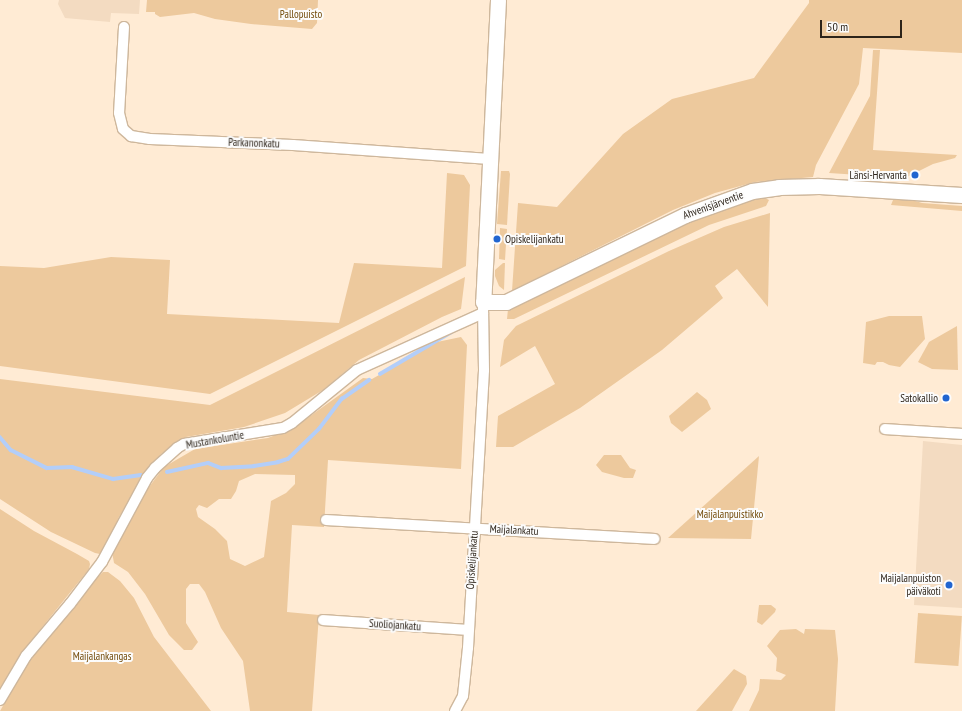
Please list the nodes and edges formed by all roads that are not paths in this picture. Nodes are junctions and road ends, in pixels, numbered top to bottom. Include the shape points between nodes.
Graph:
1 (498, 0) edge
2 (124, 27) dead end
3 (490, 159) junction
4 (962, 195) edge
5 (483, 307) junction
6 (885, 429) dead end
7 (962, 434) edge
8 (326, 520) dead end
9 (474, 528) junction
10 (654, 539) dead end
11 (323, 620) dead end
12 (468, 630) junction
13 (0, 700) edge
14 (455, 711) edge

1 - 3 main road, Opiskelijankatu
2 - 3 street, Parkanonkatu via 119,113 123,129 132,136
3 - 5 main road, Opiskelijankatu
4 - 5 main road, Ahvenisjärventie via 819,186 752,191 686,214 506,302
5 - 9 street, Opiskelijankatu via 484,370
5 - 13 street, Mustankoluntie via 357,370 283,428 184,444 177,448 147,478 102,562 26,656
6 - 7 street
8 - 9 street, Maijalankatu
9 - 10 street, Maijalankatu
9 - 12 street, Opiskelijankatu
11 - 12 street, Suoliojankatu
12 - 14 street, Opiskelijankatu via 463,696

